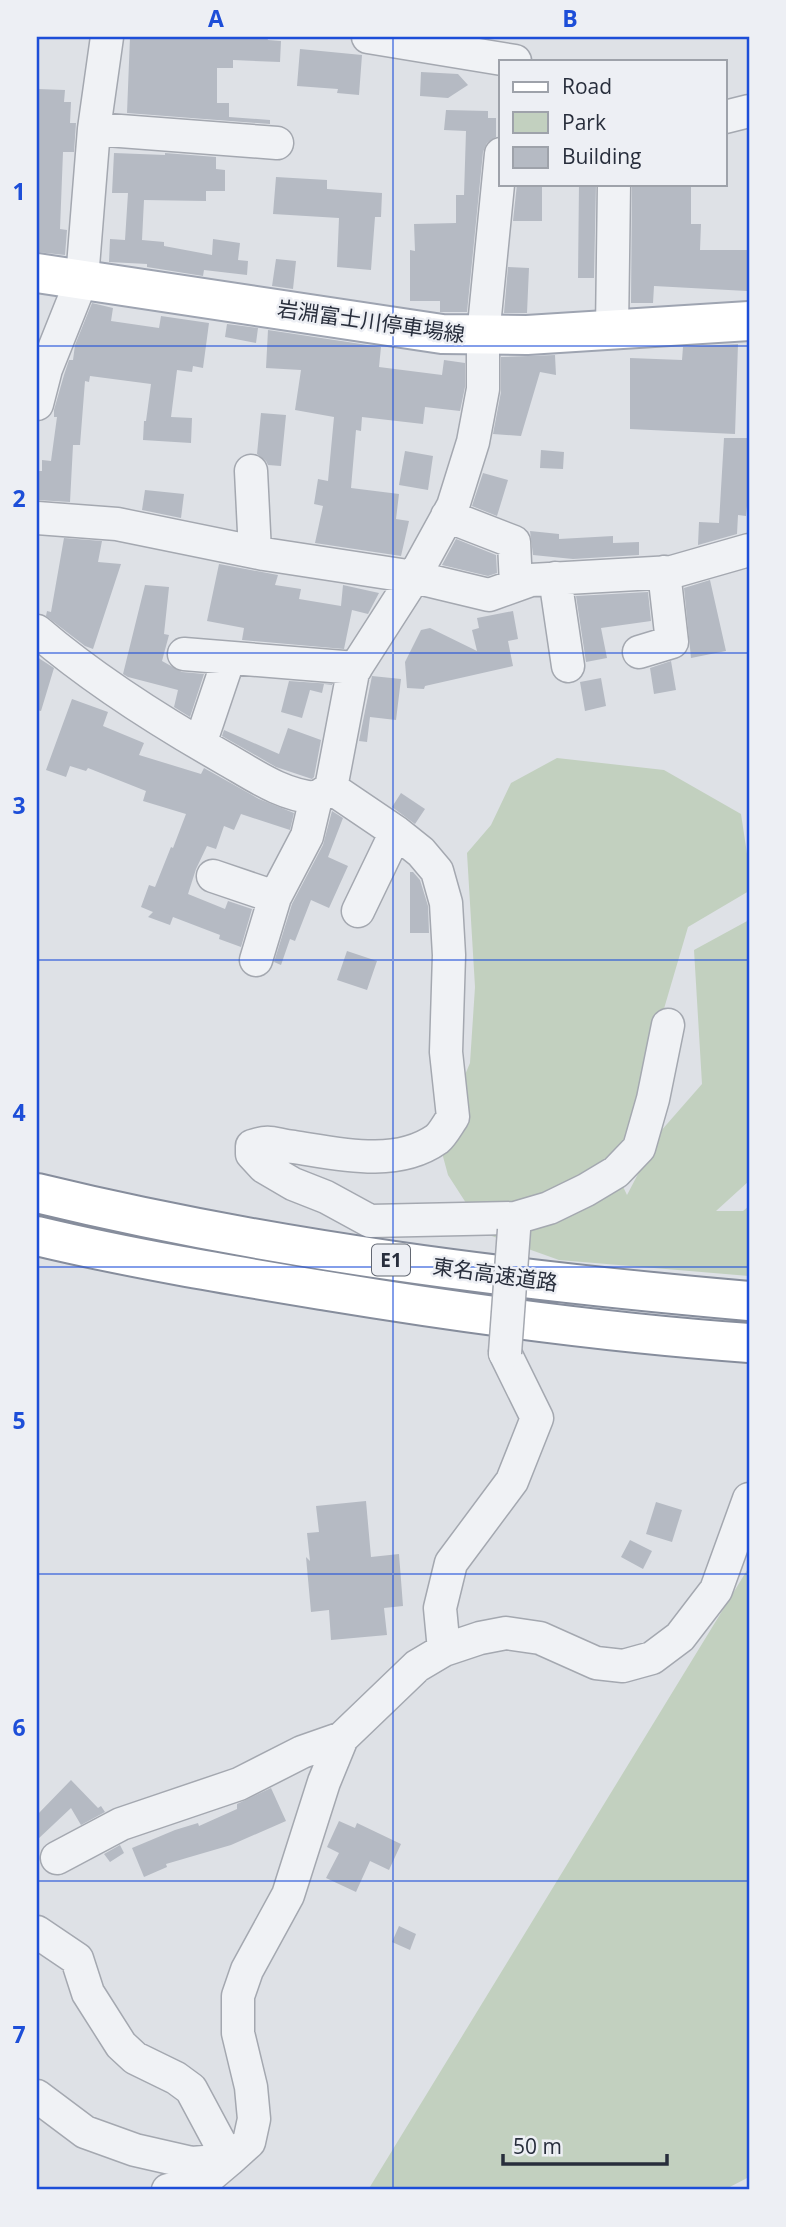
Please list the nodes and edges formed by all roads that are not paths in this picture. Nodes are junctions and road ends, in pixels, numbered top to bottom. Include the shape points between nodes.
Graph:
1 (107, 37) edge
2 (385, 38) edge
3 (503, 55) edge
4 (749, 111) edge
5 (726, 117) edge
6 (94, 129) junction
7 (277, 144) dead end
8 (499, 174) edge
9 (614, 186) edge
10 (37, 273) edge
11 (82, 279) junction
12 (749, 321) edge
13 (612, 330) junction
14 (483, 336) junction
15 (37, 404) edge
16 (251, 471) dead end
17 (447, 516) junction
18 (37, 518) edge
19 (749, 550) edge
20 (255, 552) junction
21 (664, 572) junction
22 (414, 577) junction
23 (555, 578) junction
24 (516, 585) junction
25 (37, 631) edge
26 (639, 652) dead end
27 (184, 654) dead end
28 (229, 658) junction
29 (568, 666) dead end
30 (356, 668) junction
31 (200, 744) junction
32 (324, 793) junction
33 (396, 832) junction
34 (214, 876) dead end
35 (275, 897) junction
36 (358, 911) dead end
37 (256, 960) dead end
38 (668, 1025) dead end
39 (37, 1193) edge
40 (514, 1224) junction
41 (37, 1236) edge
42 (749, 1301) edge
43 (749, 1343) edge
44 (749, 1499) edge
45 (444, 1650) junction
46 (342, 1738) junction
47 (57, 1858) dead end
48 (37, 1932) edge
49 (37, 2096) edge
50 (229, 2160) junction
51 (168, 2190) edge

1 - 6 street
2 - 3 street
4 - 5 street
6 - 7 street
6 - 11 street
8 - 14 street
9 - 13 street
10 - 11 main road, 岩淵富士川停車場線
11 - 14 main road, 岩淵富士川停車場線 via 442,334
11 - 15 street
12 - 13 main road, 岩淵富士川停車場線
13 - 14 main road, 岩淵富士川停車場線
14 - 17 street via 483,389 473,442
16 - 20 street
17 - 22 street
17 - 24 street via 514,542
18 - 20 street via 117,524
19 - 21 street
20 - 22 street
21 - 23 street
21 - 26 street via 672,642
22 - 24 street via 489,595
22 - 30 street
23 - 24 street
23 - 29 street
25 - 31 street via 163,724
27 - 28 street
28 - 30 street
28 - 31 street
30 - 32 street
31 - 32 street via 283,791
32 - 33 street
32 - 35 street
33 - 36 street
33 - 40 street via 437,871 446,903 446,1052 453,1117 438,1138 402,1154 358,1156 267,1141 251,1146 253,1154 264,1167 292,1184 370,1222
34 - 35 street
35 - 37 street
38 - 40 street via 639,1148 616,1172
39 - 42 main road, 東名高速道路 / E1 via 293,1245 451,1269
40 - 45 street, bridge via 505,1353 537,1418 512,1481 451,1563 440,1608
41 - 43 main road, 東名高速道路 / E1 via 392,1301 649,1335
44 - 45 street via 716,1590 680,1637 653,1658 623,1666 596,1663 540,1638 506,1633
45 - 46 street via 417,1666
46 - 47 street via 302,1752 239,1784 121,1824
46 - 50 street via 288,1895 247,1970 239,1996 238,2033 254,2119 249,2142
48 - 50 street via 77,1959 88,1993 121,2045 135,2058 191,2089
49 - 50 street via 85,2132 135,2150 192,2163
50 - 51 street via 203,2182

